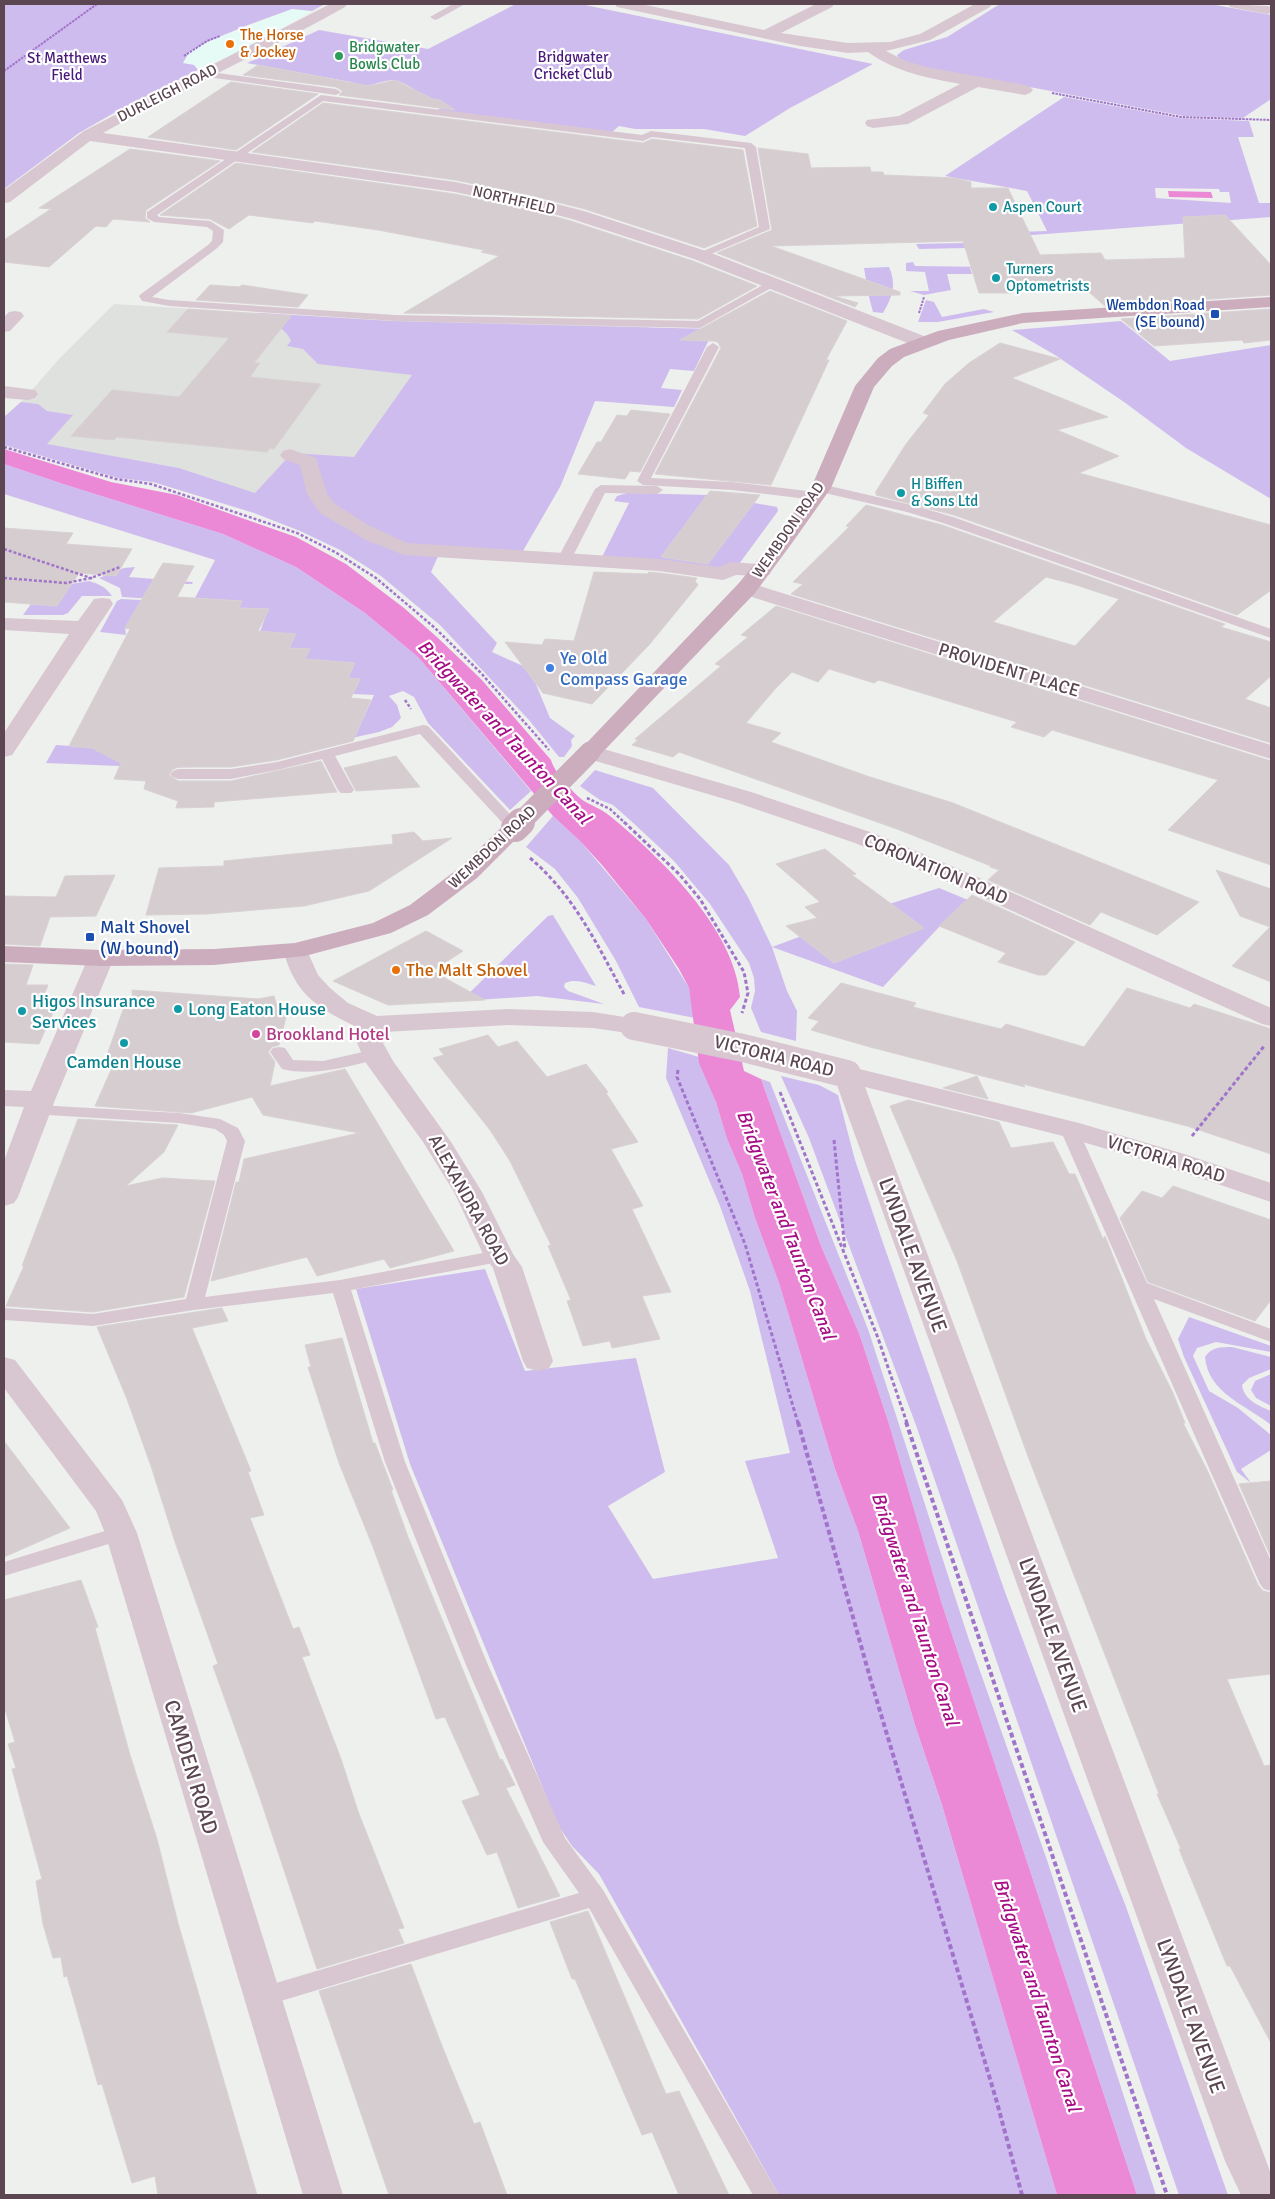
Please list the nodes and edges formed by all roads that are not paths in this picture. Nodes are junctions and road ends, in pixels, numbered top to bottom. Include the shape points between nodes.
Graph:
1 (340, 4) edge
2 (460, 4) edge
3 (622, 4) edge
4 (826, 4) edge
5 (953, 4) edge
6 (1235, 4) edge
7 (981, 6) edge
8 (656, 7) edge
9 (1267, 10) dead end
10 (435, 17) dead end
11 (766, 35) junction
12 (872, 48) junction
13 (203, 74) junction
14 (977, 81) junction
15 (1025, 90) road end
16 (336, 92) dead end
17 (902, 121) junction
18 (873, 123) dead end
19 (920, 130) dead end
20 (87, 136) junction
21 (233, 157) junction
22 (4, 198) edge
23 (700, 255) junction
24 (774, 283) junction
25 (1271, 302) edge
26 (922, 342) junction
27 (713, 347) dead end
28 (4, 392) edge
29 (28, 394) dead end
30 (290, 455) dead end
31 (815, 497) junction
32 (567, 554) dead end
33 (761, 570) junction
34 (747, 588) junction
35 (102, 604) road end
36 (4, 624) edge
37 (84, 628) junction
38 (1271, 634) edge
39 (4, 750) edge
40 (590, 752) junction
41 (1271, 752) edge
42 (326, 753) junction
43 (178, 774) dead end
44 (346, 790) dead end
45 (509, 834) junction
46 (296, 952) junction
47 (4, 954) edge
48 (101, 958) junction
49 (373, 1024) junction
50 (1270, 1028) edge
51 (279, 1052) dead end
52 (376, 1054) junction
53 (847, 1074) junction
54 (4, 1098) edge
55 (39, 1105) junction
56 (1069, 1129) junction
57 (1271, 1194) edge
58 (4, 1197) edge
59 (499, 1256) junction
60 (340, 1286) junction
61 (1139, 1287) junction
62 (194, 1304) junction
63 (4, 1314) edge
64 (1271, 1336) edge
65 (538, 1361) dead end
66 (4, 1367) edge
67 (121, 1533) junction
68 (4, 1569) edge
69 (1271, 1584) edge
70 (596, 1897) junction
71 (261, 1997) junction
72 (323, 2195) edge
73 (766, 2195) edge
74 (1261, 2195) edge

1 - 13 street, DURLEIGH ROAD via 258,49
2 - 10 lane
3 - 8 street
4 - 11 street
5 - 7 street
6 - 9 street
7 - 12 street via 925,37
8 - 11 street
11 - 12 street via 828,47
12 - 14 street via 901,66
13 - 16 lane
13 - 20 street, DURLEIGH ROAD
14 - 15 street
14 - 17 street
17 - 18 street
17 - 19 street
20 - 21 street, NORTHFIELD
20 - 22 street, DURLEIGH ROAD
21 - 23 street, NORTHFIELD via 491,194 578,215
21 - 23 lane via 321,98 643,138 651,134 747,145 751,147 765,229
21 - 24 lane via 151,214 158,220 210,224 219,230 219,238 212,247 148,294 146,299 395,318 700,325
23 - 24 street, NORTHFIELD
24 - 26 street, NORTHFIELD
25 - 26 main road, WEMBDON ROAD via 1023,318 970,328
26 - 31 main road, WEMBDON ROAD via 885,362 865,386
27 - 31 lane via 643,481 732,486
28 - 29 street
30 - 33 street via 308,462 324,505 341,518 392,546 404,549 659,565 723,574 731,568
31 - 32 lane via 601,489
31 - 33 main road, WEMBDON ROAD
31 - 38 lane via 911,509 948,520
33 - 34 main road, WEMBDON ROAD
34 - 40 main road, WEMBDON ROAD
34 - 41 street, PROVIDENT PLACE
35 - 37 street
36 - 37 street
37 - 39 street
40 - 45 main road, WEMBDON ROAD, bridge
40 - 50 street, CORONATION ROAD via 743,797 864,838 974,884
42 - 43 lane via 231,774
42 - 44 lane
42 - 45 lane via 423,729
45 - 46 main road, WEMBDON ROAD via 468,873 420,910 382,928
46 - 48 main road, WEMBDON ROAD
46 - 49 street, VICTORIA ROAD via 306,977 321,994 339,1009
47 - 48 main road, WEMBDON ROAD
48 - 55 street
49 - 52 street, ALEXANDRA ROAD via 370,1043
49 - 53 street, VICTORIA ROAD, bridge via 508,1016 593,1020 744,1048
51 - 52 lane via 288,1065 322,1066
52 - 59 street, ALEXANDRA ROAD via 468,1192
53 - 56 street, VICTORIA ROAD
53 - 74 street, LYNDALE AVENUE via 1241,2152
54 - 55 street
55 - 58 street
55 - 62 lane via 179,1118 220,1124 232,1132 236,1141 227,1182 206,1249
56 - 57 street, VICTORIA ROAD via 1174,1160
56 - 61 lane
59 - 60 lane
59 - 65 street, ALEXANDRA ROAD via 507,1267
60 - 62 lane
60 - 70 lane via 395,1462 477,1666 555,1842
61 - 64 lane
61 - 69 lane
62 - 63 lane via 92,1320
66 - 67 street, CAMDEN ROAD via 111,1508
67 - 68 lane
67 - 71 street, CAMDEN ROAD
70 - 71 lane
70 - 73 lane
71 - 72 street, CAMDEN ROAD

